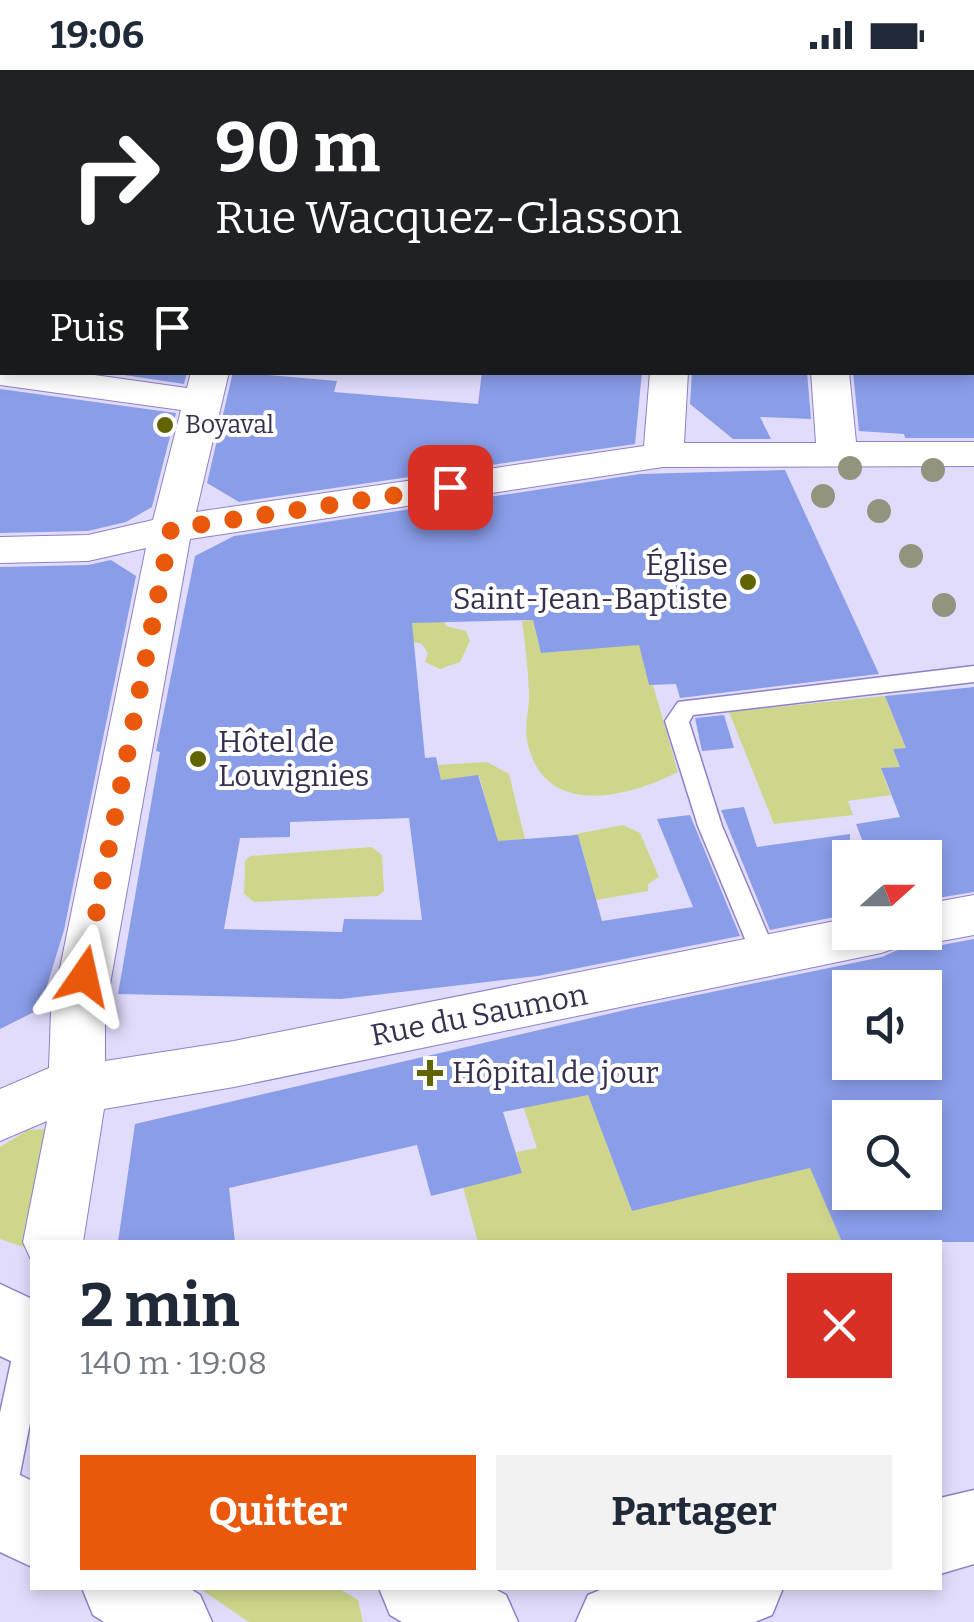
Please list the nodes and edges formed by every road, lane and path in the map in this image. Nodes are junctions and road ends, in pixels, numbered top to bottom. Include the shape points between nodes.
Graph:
1 (16, 375) edge
2 (668, 375) edge
3 (830, 375) edge
4 (206, 387) edge
5 (837, 454) junction
6 (974, 454) edge
7 (663, 455) junction
8 (171, 529) junction
9 (0, 550) edge
10 (974, 674) edge
11 (974, 915) edge
12 (942, 921) edge
13 (832, 942) edge
14 (764, 956) junction
15 (76, 1086) junction
16 (0, 1116) edge
17 (53, 1240) edge
18 (0, 1316) edge
19 (30, 1337) edge
20 (30, 1347) edge
21 (0, 1488) edge
22 (0, 1502) edge
23 (974, 1527) edge
24 (30, 1528) edge
25 (942, 1535) edge
26 (123, 1590) edge
27 (421, 1590) edge
28 (737, 1590) edge
29 (173, 1622) edge
30 (478, 1622) edge
31 (615, 1622) edge

1 - 4 street
2 - 7 street
3 - 5 street
4 - 8 street
5 - 6 street
5 - 7 street
7 - 8 street
8 - 9 street via 88,548
8 - 15 street via 78,1012
10 - 14 lane via 686,708 677,721 710,826
11 - 12 street
13 - 14 street, Rue du Saumon
14 - 15 street, Rue du Saumon via 234,1064
15 - 16 street, Rue du Saumon
15 - 17 street via 76,1127
18 - 19 main road
20 - 21 lane
22 - 24 main road
23 - 25 main road
26 - 29 main road
27 - 30 main road
28 - 31 main road

